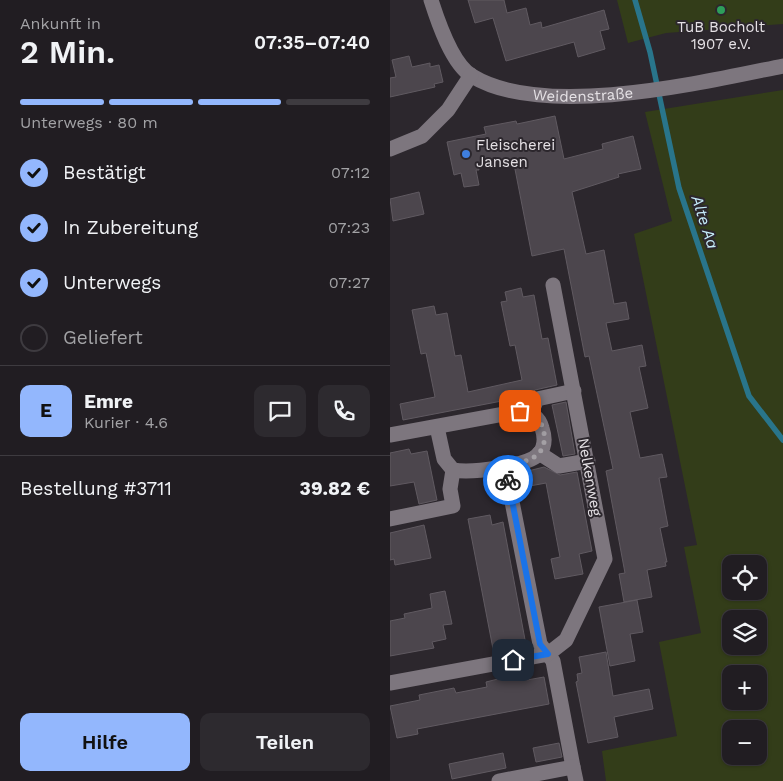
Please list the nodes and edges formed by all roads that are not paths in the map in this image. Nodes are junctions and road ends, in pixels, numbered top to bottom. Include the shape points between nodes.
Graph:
1 (431, 0) edge
2 (783, 66) edge
3 (471, 76) junction
4 (390, 150) edge
5 (553, 285) dead end
6 (574, 391) junction
7 (531, 413) junction
8 (437, 427) junction
9 (390, 435) edge
10 (540, 453) junction
11 (588, 461) junction
12 (505, 466) junction
13 (453, 470) junction
14 (390, 518) edge
15 (548, 654) junction
16 (390, 684) edge
17 (574, 774) edge
18 (498, 781) edge

1 - 3 street, Weidenstraße via 452,52
2 - 3 street, Weidenstraße via 643,92 558,96 501,89
3 - 4 street via 448,110 422,136
5 - 6 street, Nelkenweg
6 - 7 street via 537,399
6 - 11 street, Nelkenweg
7 - 8 street via 520,411
7 - 10 street via 541,421 545,439
8 - 9 street
8 - 13 street via 444,459
10 - 11 street via 559,466
10 - 12 street via 530,460
11 - 15 street, Nelkenweg via 605,559 566,640
12 - 13 street via 468,472
12 - 15 street via 540,644
13 - 14 street via 450,489 453,506
15 - 16 street
15 - 17 street via 553,661
17 - 18 street

